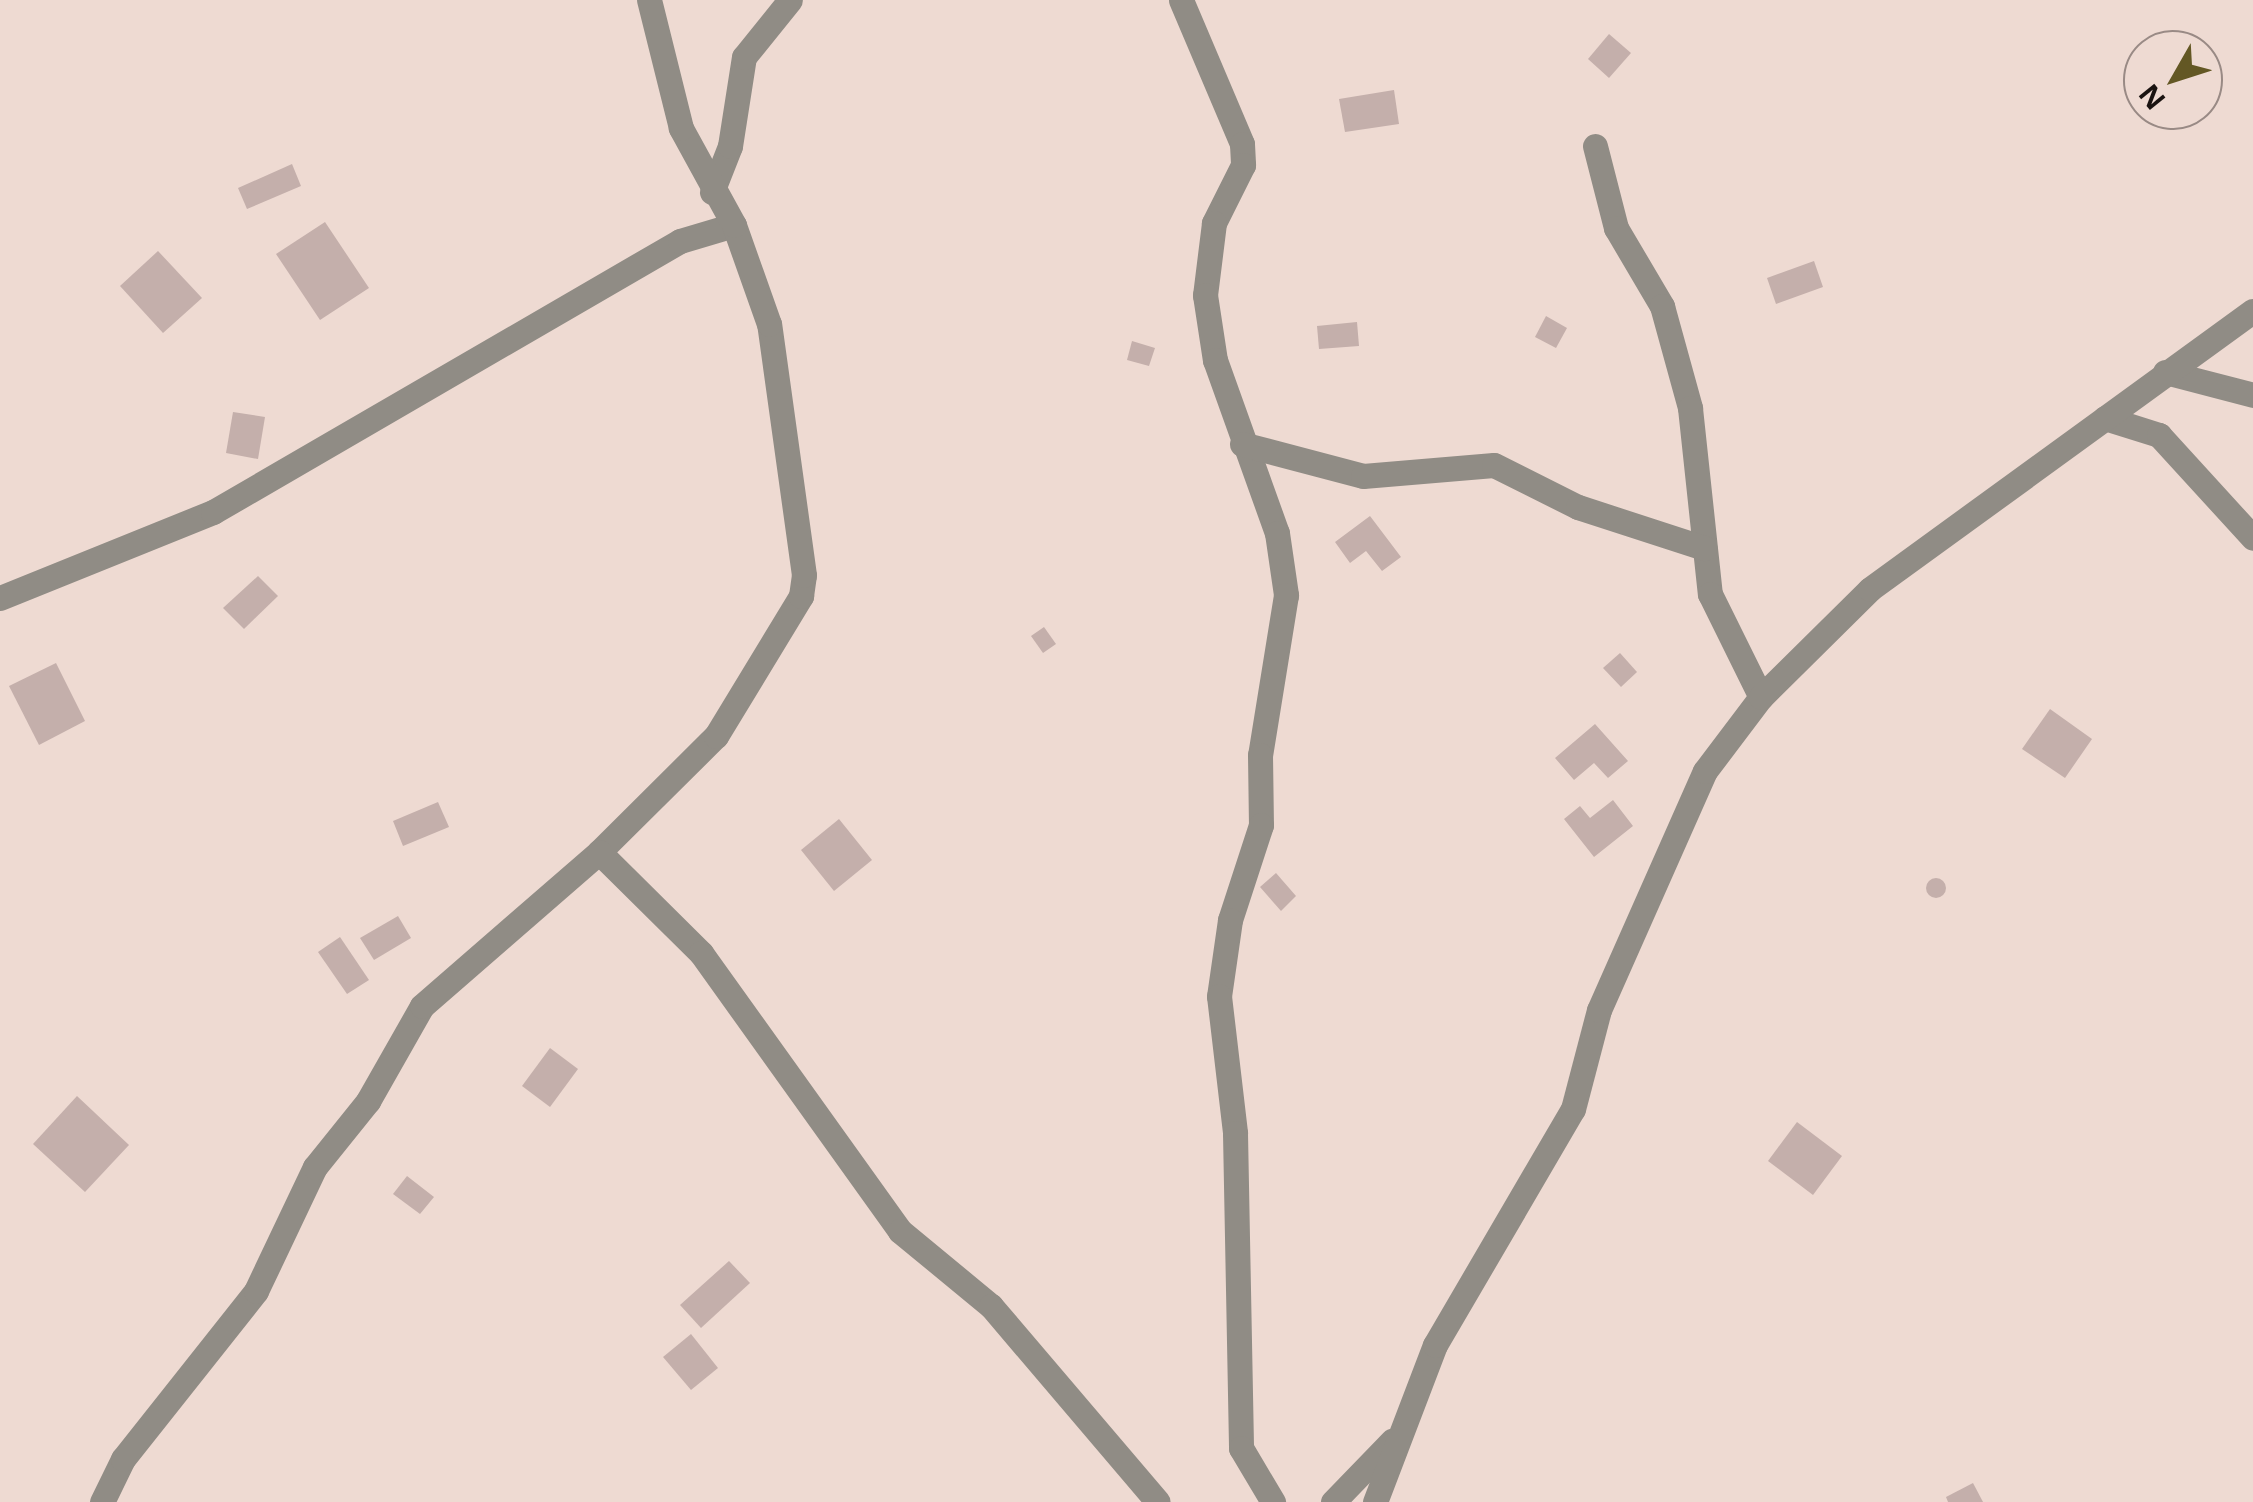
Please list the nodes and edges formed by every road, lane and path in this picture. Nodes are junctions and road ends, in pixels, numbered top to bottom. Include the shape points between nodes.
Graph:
1 (649, 0) edge
2 (790, 0) edge
3 (1181, 0) edge
4 (1595, 146) dead end
5 (712, 192) junction
6 (734, 225) junction
7 (2253, 311) edge
8 (2165, 372) junction
9 (2253, 395) edge
10 (2105, 418) junction
11 (1242, 444) junction
12 (2253, 538) edge
13 (1704, 548) junction
14 (0, 598) edge
15 (1761, 697) junction
16 (599, 852) junction
17 (1394, 1439) junction
18 (102, 1502) edge
19 (1158, 1502) edge
20 (1273, 1502) edge
21 (1332, 1502) edge
22 (1375, 1502) edge

1 - 5 street via 681,128
2 - 5 street via 744,57
3 - 11 street via 1242,144 1243,165 1214,223 1205,295
4 - 13 street via 1616,228 1662,306 1690,408 1707,506
5 - 6 street
6 - 14 street via 664,250 214,512
6 - 16 street via 784,397 801,596 716,736
7 - 8 street
8 - 9 street
8 - 10 street
10 - 12 street via 2159,435
10 - 15 street via 1870,589
11 - 13 street via 1363,476 1494,465 1592,513
11 - 20 street via 1278,533 1286,596 1260,754 1261,826 1230,920 1219,996 1235,1134 1240,1448
13 - 15 street via 1710,594
15 - 17 street via 1676,824 1599,1010 1561,1136 1477,1266
16 - 18 street via 422,1006 368,1100 316,1167 256,1291 122,1459
16 - 19 street via 701,954 783,1057 900,1232 991,1306
17 - 21 street
17 - 22 street

